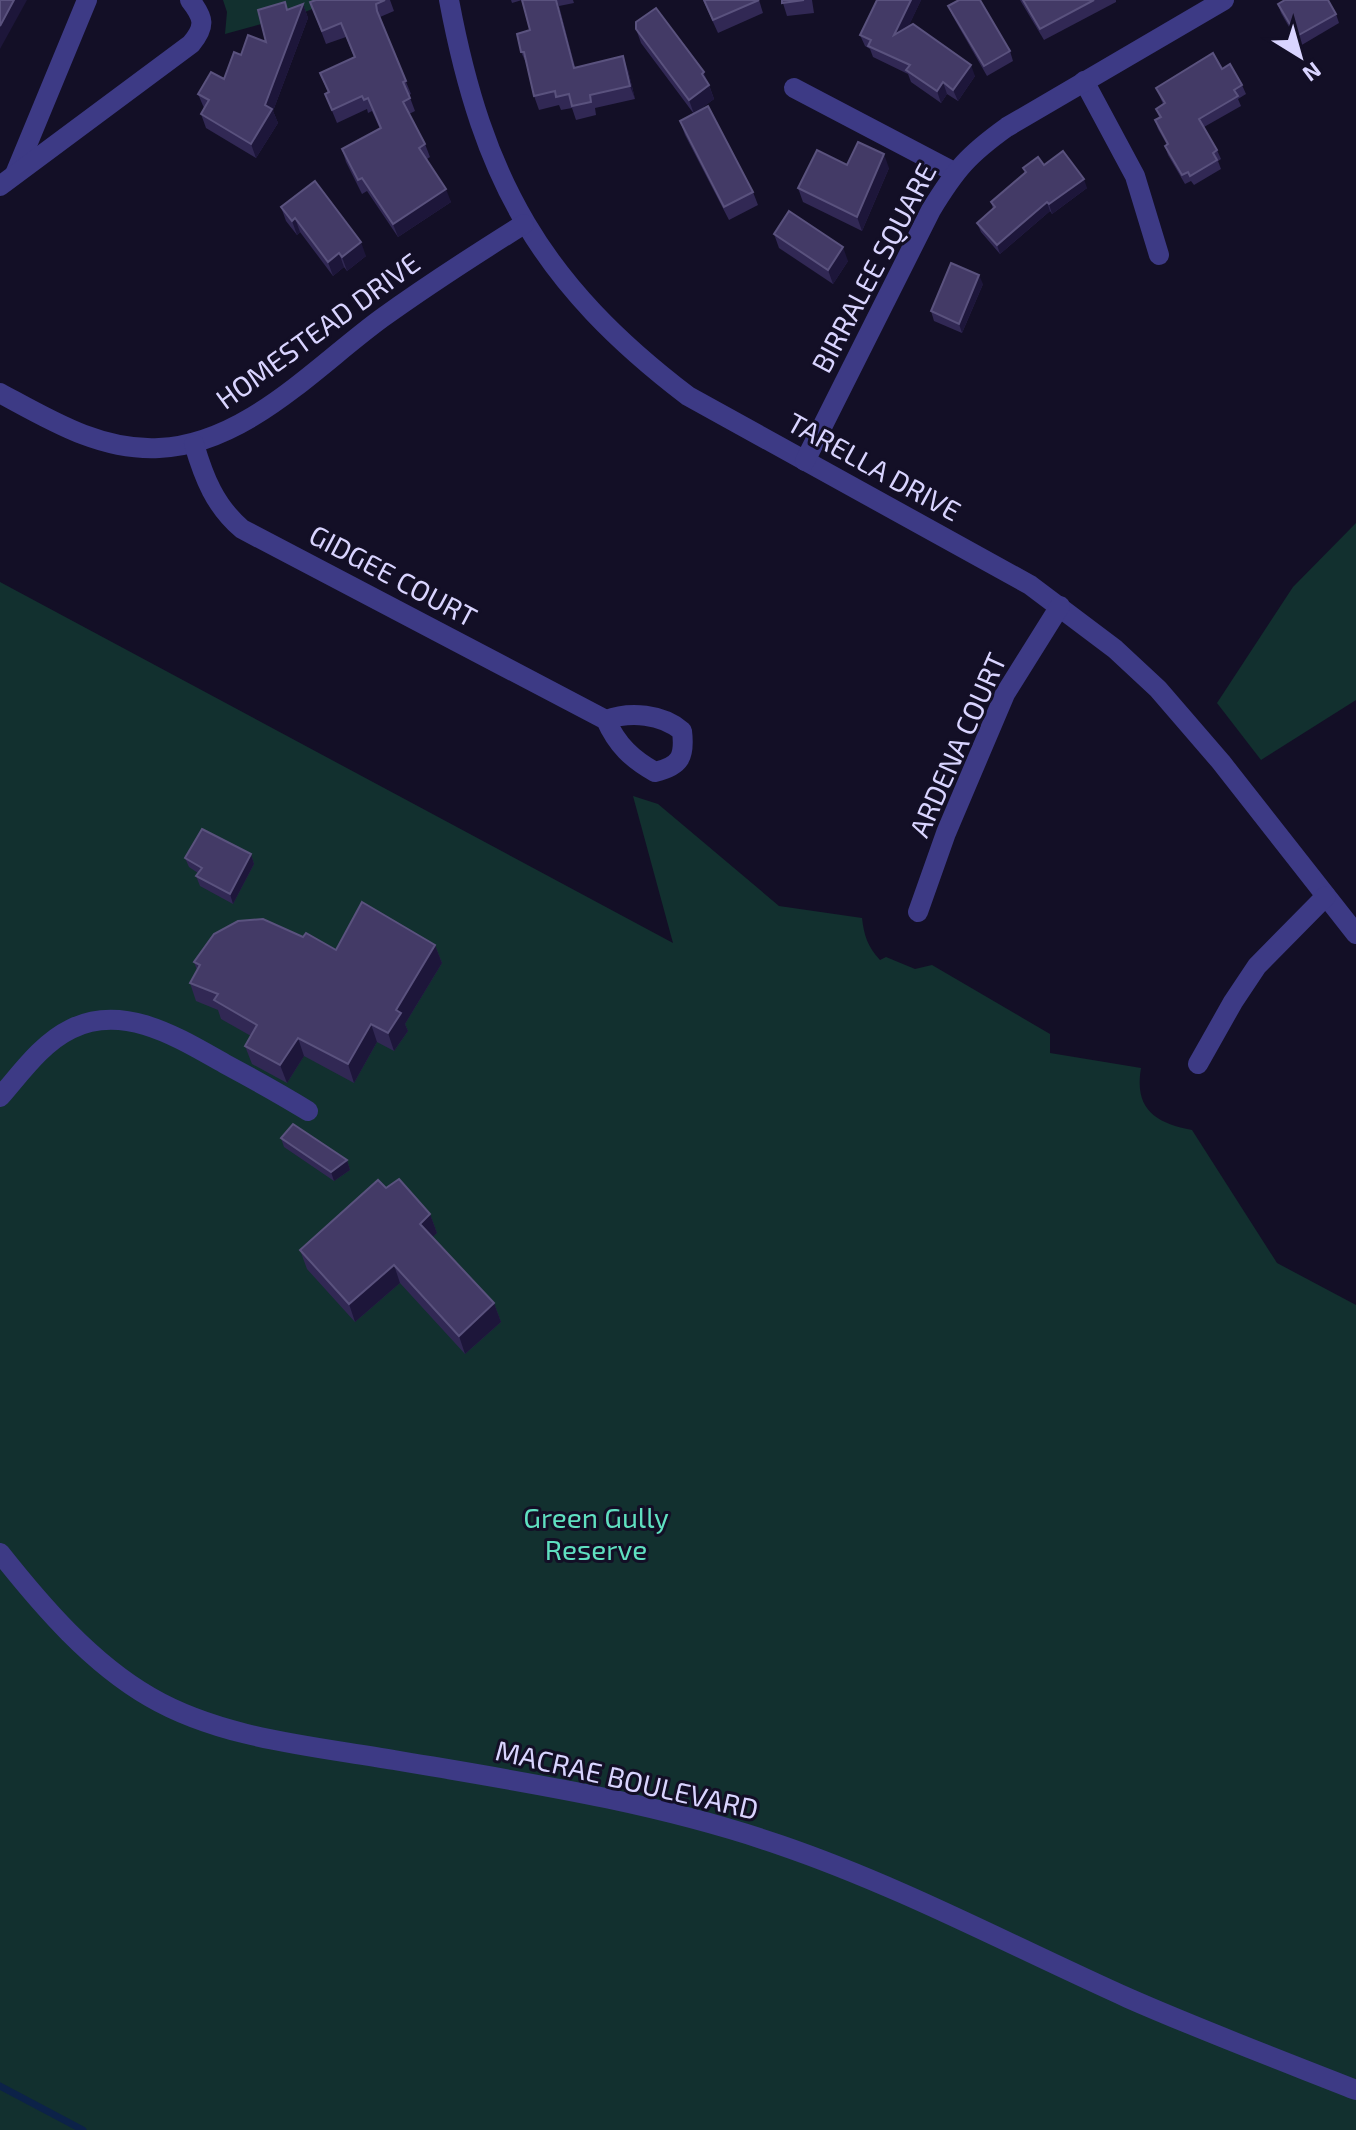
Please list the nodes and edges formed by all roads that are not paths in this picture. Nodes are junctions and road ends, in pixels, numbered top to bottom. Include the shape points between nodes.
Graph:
1 (87, 0) edge
2 (190, 0) edge
3 (449, 0) edge
4 (1224, 0) edge
5 (1084, 81) junction
6 (794, 88) dead end
7 (954, 172) junction
8 (7, 180) edge
9 (524, 224) junction
10 (1159, 255) dead end
11 (0, 393) edge
12 (194, 444) junction
13 (805, 461) junction
14 (1060, 606) junction
15 (606, 720) dead end
16 (1326, 896) junction
17 (918, 912) dead end
18 (1356, 934) edge
19 (1198, 1064) dead end
20 (0, 1097) edge
21 (308, 1111) dead end
22 (0, 1553) edge
23 (1356, 2090) edge

1 - 8 street
2 - 8 street via 201,15 201,32 191,44
3 - 9 street, TARELLA DRIVE via 480,126
4 - 5 street, BIRRALEE SQUARE
5 - 7 street, BIRRALEE SQUARE via 1007,127
5 - 10 street via 1135,176
6 - 7 street
7 - 13 street, BIRRALEE SQUARE
9 - 12 street, HOMESTEAD DRIVE via 403,304 244,423
9 - 13 street, TARELLA DRIVE via 581,300 642,361 688,396
11 - 12 street, HOMESTEAD DRIVE via 88,438 158,448
12 - 15 street, GIDGEE COURT via 215,498 242,529
13 - 14 street, TARELLA DRIVE
14 - 16 street, TARELLA DRIVE via 1158,689
14 - 17 street, ARDENA COURT via 1005,694
16 - 18 street, TARELLA DRIVE
16 - 19 street via 1257,966
20 - 21 street via 43,1050 72,1028 124,1021 170,1033
22 - 23 street, MACRAE BOULEVARD via 87,1648 149,1697 180,1712 262,1736 623,1802 743,1833 854,1873 1127,1998

